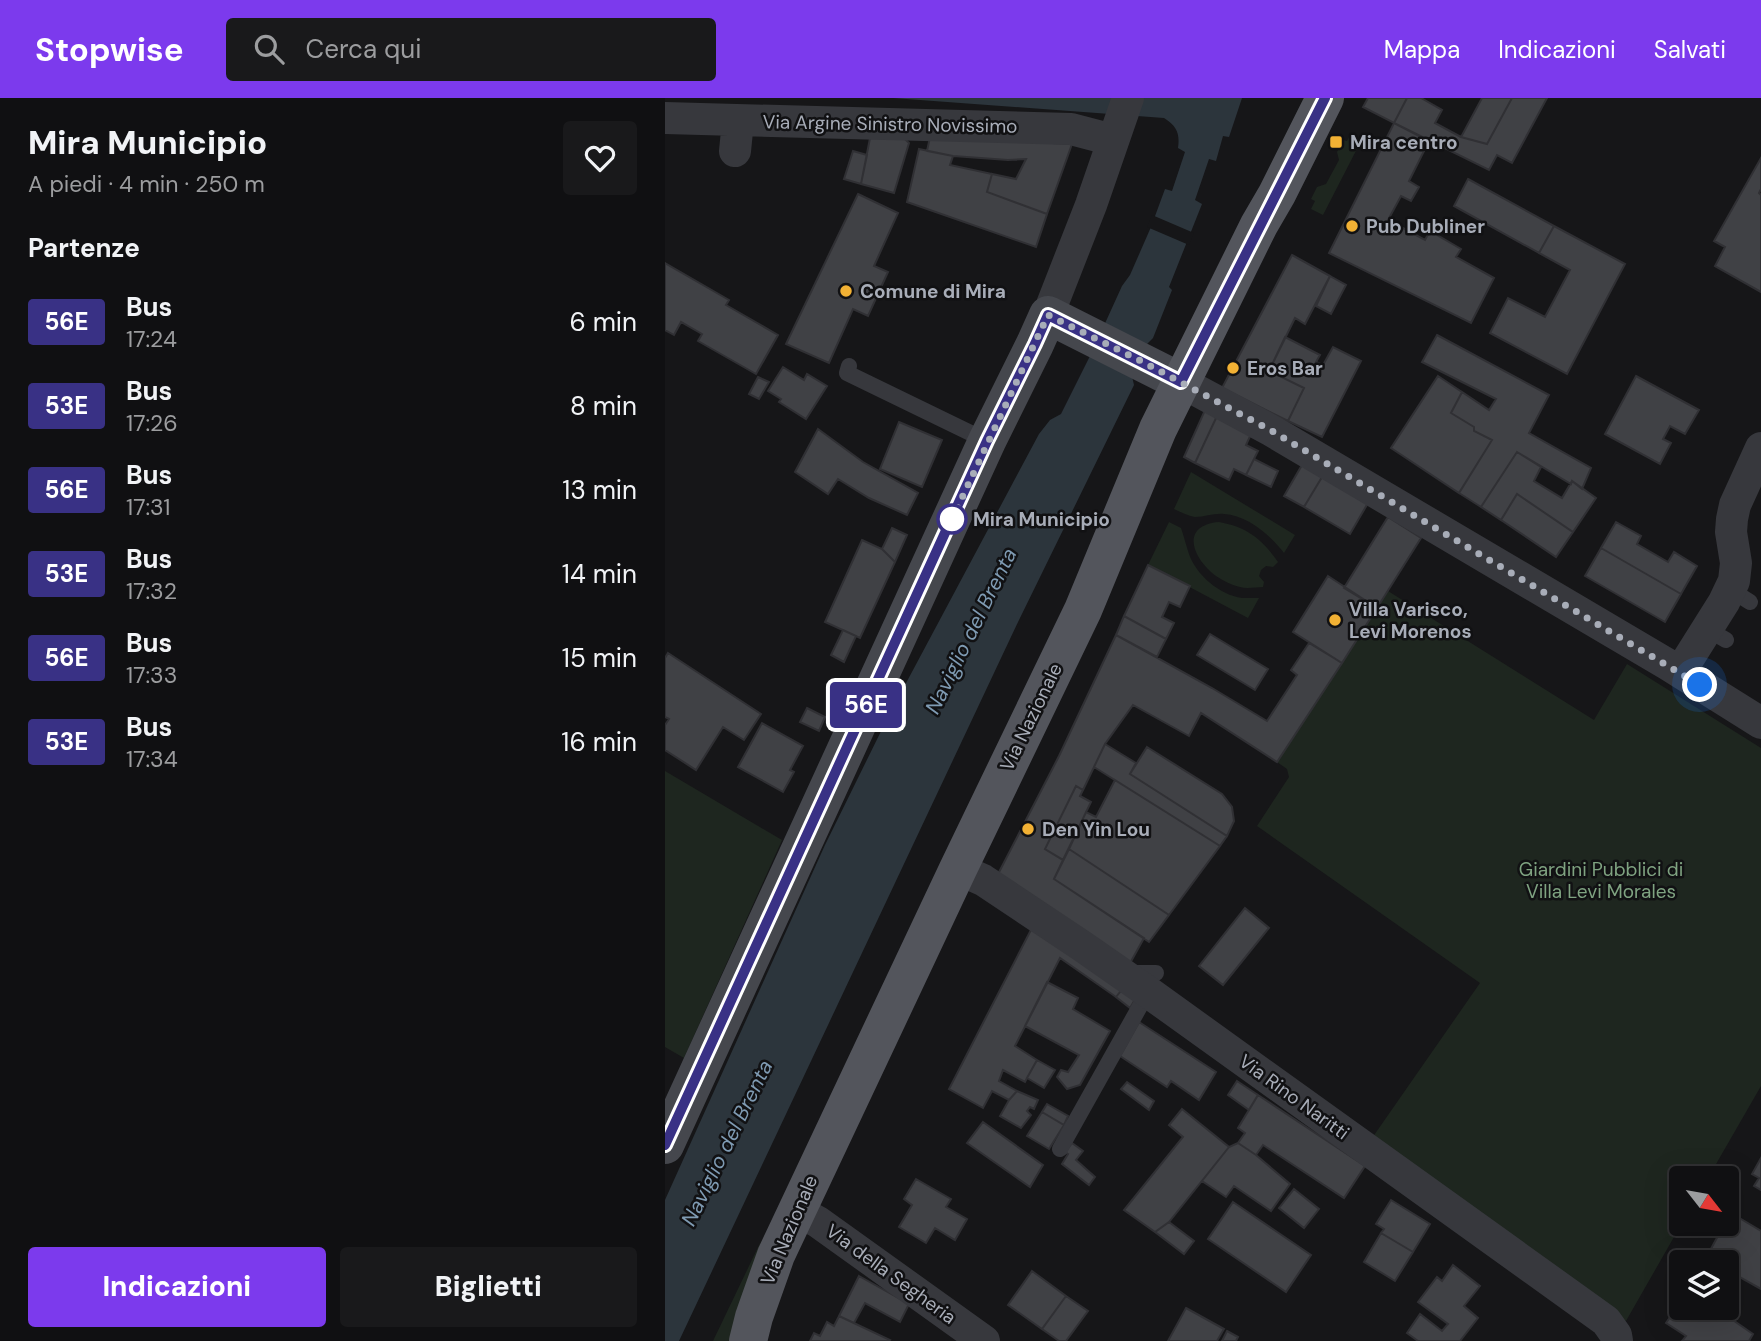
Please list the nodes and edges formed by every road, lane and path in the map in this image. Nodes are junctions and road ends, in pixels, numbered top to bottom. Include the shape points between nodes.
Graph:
1 (1325, 98) edge
2 (665, 118) edge
3 (1121, 118) edge
4 (1048, 315) junction
5 (849, 366) dead end
6 (1181, 382) junction
7 (987, 441) junction
8 (1761, 448) edge
9 (1748, 556) edge
10 (1680, 672) junction
11 (1761, 723) edge
12 (958, 869) junction
13 (1145, 982) junction
14 (665, 1145) edge
15 (1060, 1149) dead end
16 (796, 1210) junction
17 (748, 1341) edge
18 (984, 1341) edge
19 (1617, 1341) edge

1 - 6 main road, Via Nazionale
2 - 3 street, Via Argine Sinistro Novissimo via 737,136 1071,129
3 - 4 street
4 - 6 street
4 - 7 street
5 - 7 lane via 847,373
6 - 10 street
6 - 12 main road, Via Nazionale via 1083,610
7 - 14 street
8 - 9 street via 1733,512 1731,532
9 - 10 street via 1735,572 1740,596 1716,635
10 - 11 street
12 - 13 street, Via Rino Naritti via 983,880
12 - 16 main road, Via Nazionale
13 - 15 lane
13 - 19 street, Via Rino Naritti via 1606,1321
16 - 17 main road, Via Nazionale
16 - 18 street, Via della Segheria

